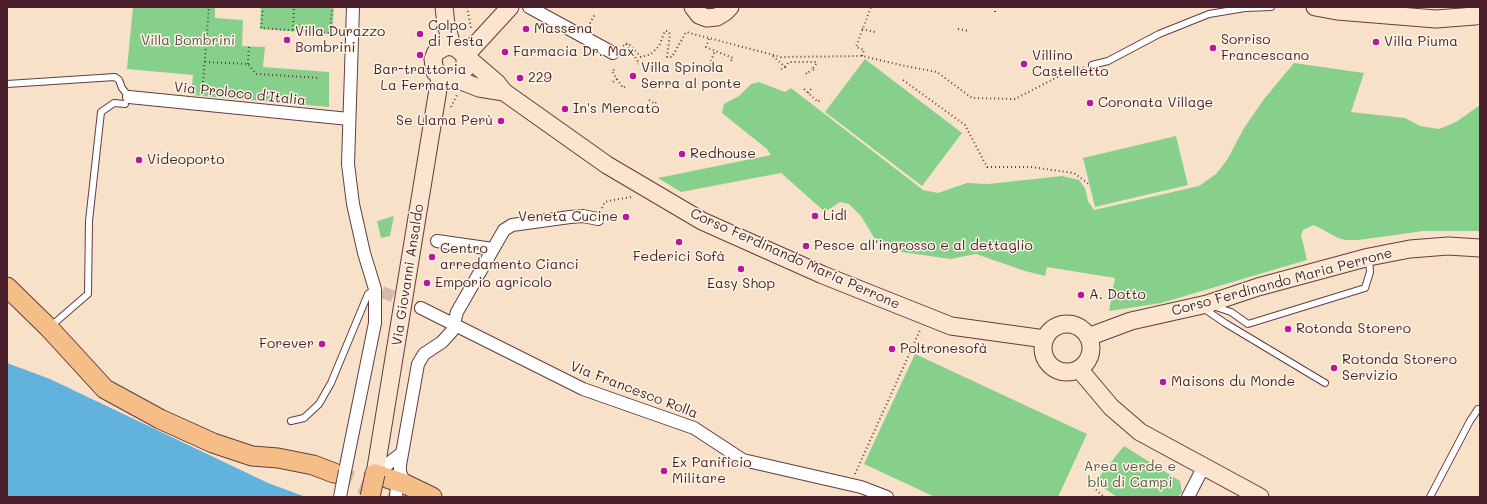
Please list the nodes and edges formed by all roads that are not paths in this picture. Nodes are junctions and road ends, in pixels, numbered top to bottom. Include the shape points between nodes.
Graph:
1 (353, 7) edge
2 (444, 7) edge
3 (510, 7) edge
4 (529, 7) edge
5 (694, 7) edge
6 (730, 7) edge
7 (1271, 7) edge
8 (1315, 7) edge
9 (1436, 13) edge
10 (1480, 14) edge
11 (453, 50) junction
12 (613, 52) road end
13 (1092, 65) road end
14 (448, 78) junction
15 (7, 84) edge
16 (500, 88) junction
17 (127, 100) junction
18 (349, 119) junction
19 (598, 219) road end
20 (436, 241) dead end
21 (1480, 248) edge
22 (493, 249) junction
23 (1369, 257) junction
24 (7, 288) edge
25 (378, 290) junction
26 (1204, 305) junction
27 (420, 308) tunnel mouth
28 (455, 324) junction
29 (49, 328) junction
30 (1088, 337) junction
31 (1045, 339) junction
32 (1079, 369) junction
33 (1325, 383) dead end
34 (1480, 409) edge
35 (291, 421) dead end
36 (402, 453) junction
37 (1203, 468) junction
38 (339, 472) junction
39 (375, 474) junction
40 (400, 490) edge
41 (340, 497) edge
42 (370, 497) edge
43 (432, 497) edge
44 (888, 497) edge
45 (1188, 497) edge
46 (1260, 497) edge
47 (1430, 497) edge

1 - 18 street
2 - 11 main road
3 - 11 main road via 479,41
4 - 12 street
5 - 6 main road via 699,15 707,18 717,17
7 - 13 lane via 1210,14 1159,34 1108,61
8 - 9 main road via 1337,11
9 - 10 main road via 1475,16
11 - 14 main road via 465,69
11 - 14 main road via 433,58 435,72
11 - 16 main road
14 - 16 main road, Corso Ferdinando Maria Perrone via 479,88
14 - 39 main road, Via Giovanni Ansaldo via 436,101
15 - 17 lane via 115,77 119,80
16 - 31 main road, Corso Ferdinando Maria Perrone via 607,165 702,221 823,275 951,326
17 - 18 street, Via Proloco d'Italia
17 - 29 lane via 114,103 101,112 89,221 88,294
18 - 25 street via 348,164 353,204 364,253
19 - 22 street via 583,216 512,225 504,230
20 - 22 street
21 - 23 main road, Corso Ferdinando Maria Perrone via 1448,246 1410,249
22 - 28 street via 458,312
23 - 26 main road, Corso Ferdinando Maria Perrone via 1258,287
23 - 26 lane via 1370,272 1365,288 1248,324 1231,312
24 - 29 main road
25 - 35 lane via 368,294 331,383 319,404 304,418
25 - 38 street via 375,323
26 - 30 main road, Corso Ferdinando Maria Perrone via 1131,321
26 - 33 lane via 1225,323
27 - 28 street, Via Francesco Rolla
28 - 36 street via 442,342 424,354 418,364
28 - 44 street, Via Francesco Rolla via 583,388 694,428 743,460 850,484
29 - 38 main road via 105,389 160,419 212,443 252,456 278,458
30 - 31 main road via 1075,325 1066,324 1057,326
30 - 32 main road via 1091,344 1089,358
31 - 32 main road via 1044,356 1048,363 1062,372
32 - 37 main road via 1111,408 1140,432
34 - 47 lane via 1470,421
36 - 39 street
36 - 40 street
37 - 45 street
37 - 46 main road
38 - 41 street, bridge
39 - 40 main road
39 - 42 main road, bridge
40 - 43 main road

